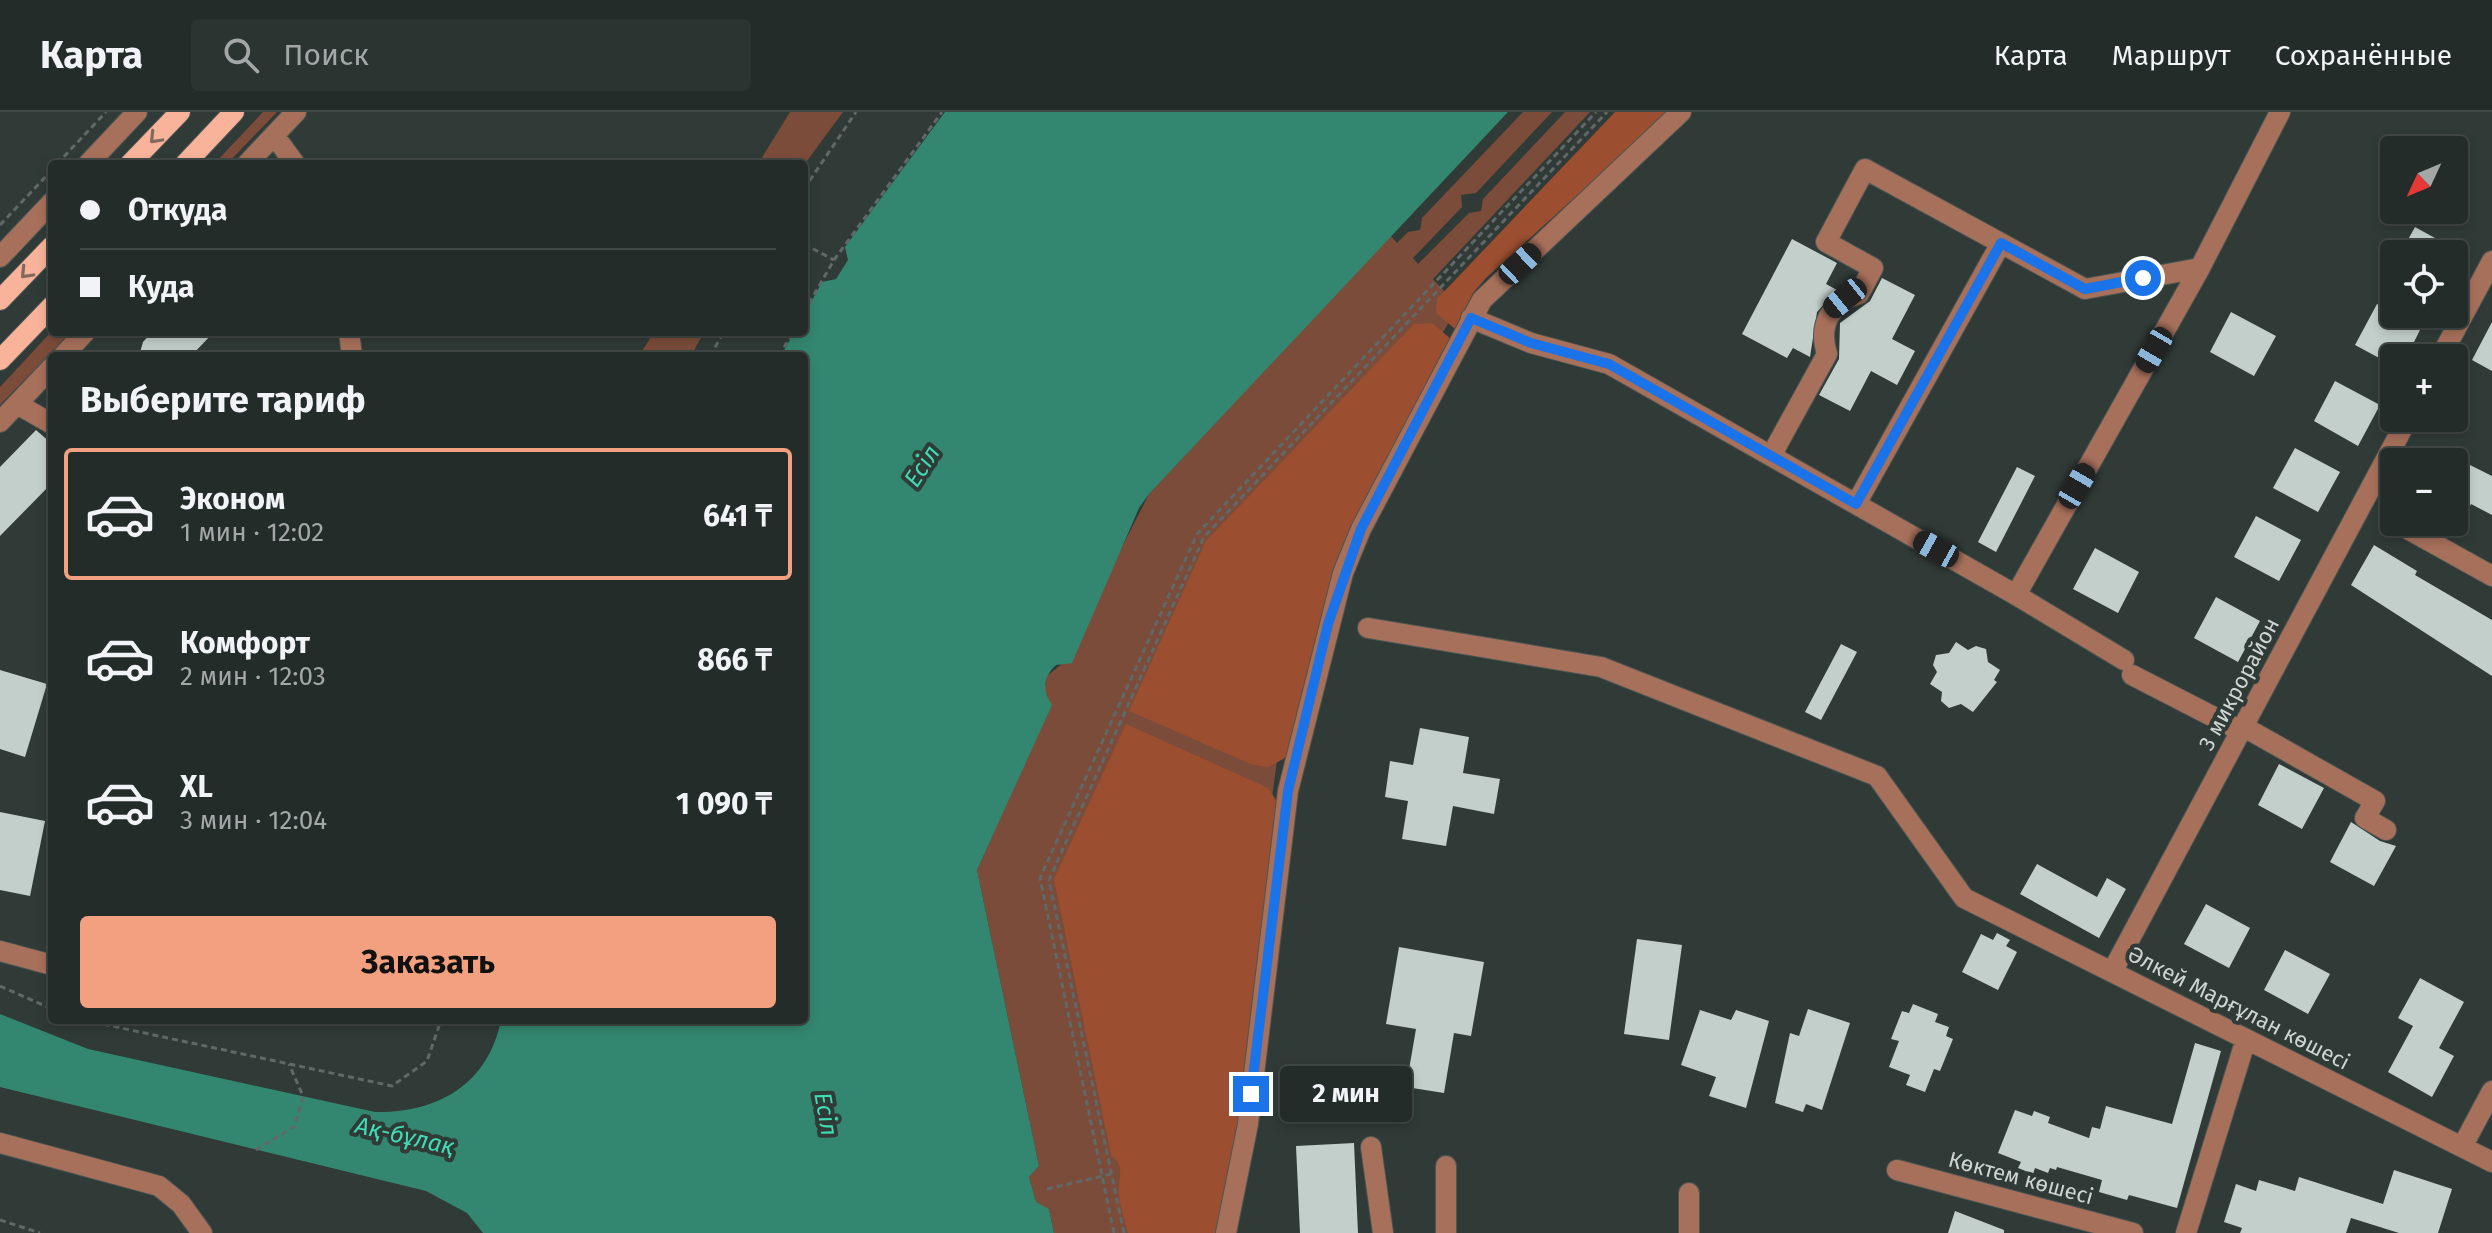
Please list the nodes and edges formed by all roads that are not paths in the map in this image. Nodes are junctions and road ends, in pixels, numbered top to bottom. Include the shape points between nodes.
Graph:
1 (137, 112) edge
2 (180, 112) edge
3 (234, 112) edge
4 (296, 112) edge
5 (1681, 112) edge
6 (2280, 112) edge
7 (274, 135) junction
8 (92, 160) edge
9 (134, 160) edge
10 (189, 160) edge
11 (251, 160) edge
12 (291, 160) edge
13 (48, 205) edge
14 (9, 236) edge
15 (2001, 243) junction
16 (48, 250) edge
17 (0, 257) edge
18 (2492, 261) edge
19 (2200, 268) junction
20 (0, 300) edge
21 (48, 310) edge
22 (1471, 318) junction
23 (80, 336) edge
24 (2448, 344) edge
25 (66, 352) edge
26 (0, 360) edge
27 (48, 371) edge
28 (17, 404) junction
29 (0, 422) edge
30 (48, 422) edge
31 (2401, 432) edge
32 (1771, 456) junction
33 (1856, 504) junction
34 (2362, 504) junction
35 (2380, 514) edge
36 (2419, 536) edge
37 (2492, 576) edge
38 (2016, 595) junction
39 (1368, 628) dead end
40 (2243, 729) junction
41 (2386, 830) dead end
42 (0, 951) edge
43 (48, 964) edge
44 (2112, 972) junction
45 (2246, 1039) junction
46 (2492, 1091) edge
47 (0, 1143) edge
48 (1371, 1147) dead end
49 (2462, 1147) junction
50 (2492, 1162) edge
51 (1446, 1166) dead end
52 (1897, 1170) dead end
53 (1689, 1193) dead end
54 (202, 1233) edge
55 (1226, 1233) edge
56 (1383, 1233) edge
57 (1446, 1233) edge
58 (1689, 1233) edge
59 (2133, 1233) edge
60 (2186, 1233) edge

1 - 8 street
2 -> 9 main road
3 - 10 main road
4 - 7 street
5 - 22 street via 1496,285
6 - 19 street
7 - 11 street
7 - 12 street
13 - 14 street
14 - 17 street
15 - 19 street via 2085,289
15 - 32 street via 1865,169 1826,242 1873,268 1859,294 1845,298 1828,316 1823,340 1827,354
15 - 33 street
16 -> 20 main road
18 - 24 street
19 - 38 street
21 - 26 main road
22 - 32 street via 1531,343 1609,364
22 - 55 street via 1361,529 1328,624 1288,791 1248,1124
23 - 25 street
27 - 28 street
28 - 29 street
28 - 30 street
31 - 34 street, 3 микрорайон
32 - 33 street
33 - 38 street
34 - 35 street
34 - 40 street, 3 микрорайон
36 - 37 street
38 - 40 street via 2128,667
39 - 44 street, Әлкей Марғұлан көшесі via 1601,667 1877,776 1964,898
40 - 41 street via 2375,801 2365,818
40 - 44 street, 3 микрорайон
42 - 43 street
44 - 45 street, Әлкей Марғұлан көшесі
45 - 49 street, Әлкей Марғұлан көшесі
45 - 60 street
46 - 49 street
47 - 54 street via 159,1186 181,1204
48 - 56 street
49 - 50 street, Әлкей Марғұлан көшесі
51 - 57 street
52 - 59 street, Көктем көшесі
53 - 58 street

